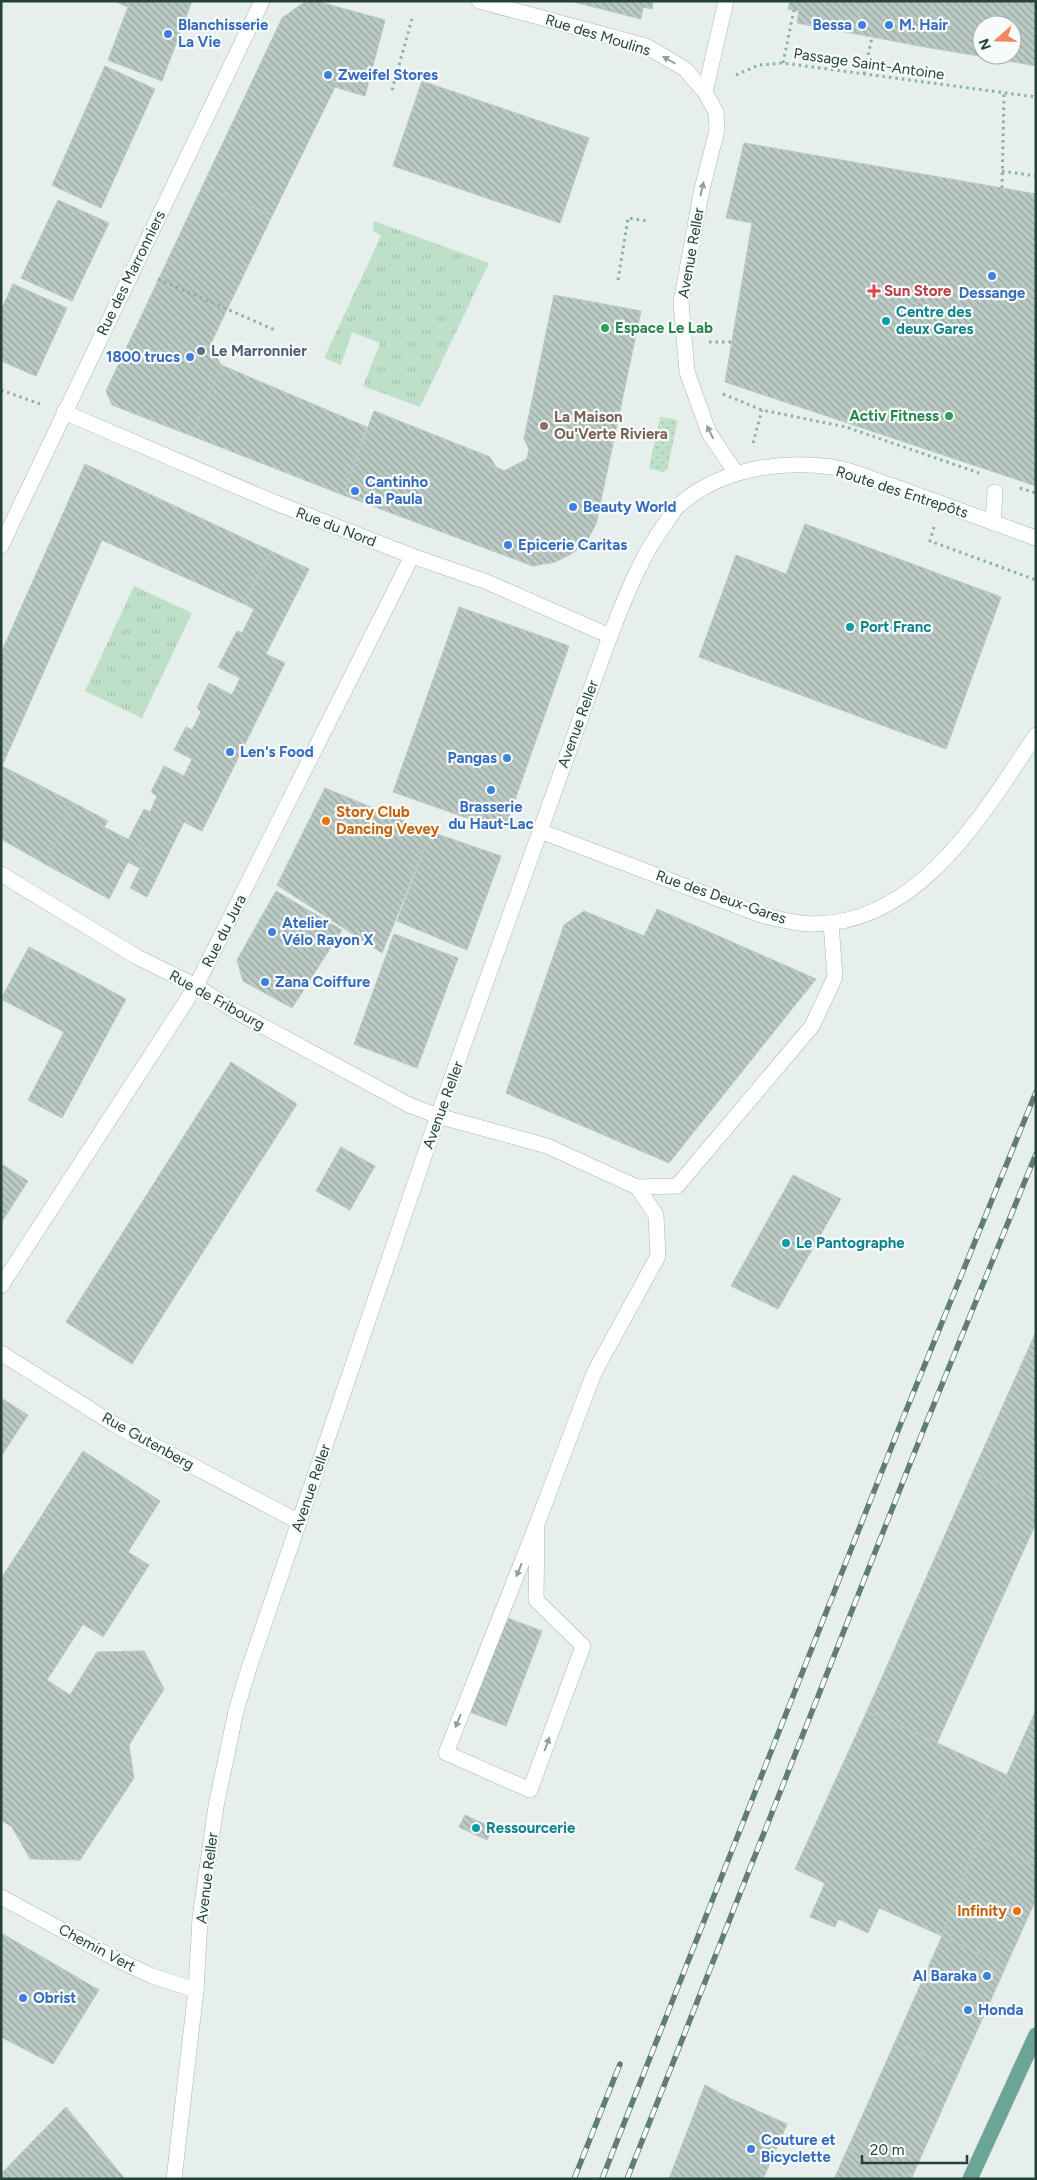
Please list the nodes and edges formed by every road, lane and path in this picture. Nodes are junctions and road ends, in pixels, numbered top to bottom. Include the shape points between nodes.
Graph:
1 (262, 1) edge
2 (479, 1) edge
3 (726, 1) edge
4 (794, 10) dead end
5 (412, 19) dead end
6 (872, 37) dead end
7 (784, 64) junction
8 (864, 74) junction
9 (392, 90) dead end
10 (705, 92) junction
11 (1004, 93) junction
12 (1036, 97) edge
13 (1002, 170) junction
14 (1036, 176) edge
15 (1002, 188) dead end
16 (648, 221) dead end
17 (155, 278) dead end
18 (618, 280) dead end
19 (275, 330) dead end
20 (705, 342) dead end
21 (713, 342) dead end
22 (732, 342) dead end
23 (707, 350) dead end
24 (1, 390) edge
25 (717, 392) dead end
26 (43, 405) dead end
27 (762, 410) junction
28 (64, 412) junction
29 (741, 472) junction
30 (982, 474) dead end
31 (1018, 487) dead end
32 (995, 492) dead end
33 (1036, 493) edge
34 (943, 503) junction
35 (993, 523) junction
36 (1036, 538) edge
37 (1, 546) edge
38 (412, 556) junction
39 (1036, 580) edge
40 (610, 636) junction
41 (1036, 735) edge
42 (540, 830) junction
43 (1, 874) edge
44 (831, 923) junction
45 (196, 986) junction
46 (438, 1116) junction
47 (637, 1187) junction
48 (1, 1286) edge
49 (1, 1353) edge
50 (299, 1522) junction
51 (536, 1524) junction
52 (1, 1897) edge
53 (196, 1990) junction
54 (1036, 2035) edge
55 (174, 2179) edge
56 (970, 2179) edge

1 - 28 street, Rue des Marronniers
10 -> 2 street, Rue des Moulins via 685,69 646,46
3 - 10 street
4 - 7 path
5 - 9 path
6 - 8 path
7 - 8 path, Passage Saint-Antoine
7 - 10 path, Passage Saint-Antoine via 759,65
8 - 11 path, Passage Saint-Antoine
29 -> 10 street, Avenue Reller via 709,433 687,372 681,302 702,189 717,130 716,112
11 - 12 path, Passage Saint-Antoine
11 - 13 path
13 - 14 path
13 - 15 path
16 - 18 path via 628,218
17 - 19 path
20 - 23 path
21 - 22 path
24 - 26 path
25 - 27 path
27 - 29 path
27 - 30 path via 846,427
28 - 37 street, Rue des Marronniers
28 - 38 street, Rue du Nord via 271,501
29 - 34 street, Route des Entrepôts via 806,465 833,468
29 - 40 street, Avenue Reller via 708,486 678,506 653,540 634,576
31 - 33 path
32 - 35 street
34 - 35 street, Route des Entrepôts
34 - 39 path via 930,540
35 - 36 street, Route des Entrepôts
38 - 40 street, Rue du Nord via 487,582
38 - 45 street, Rue du Jura
40 - 42 street, Avenue Reller
41 - 44 street, Rue des Deux-Gares via 972,827 926,878 886,906 863,916
42 - 44 street, Rue des Deux-Gares via 761,915 789,922
42 - 46 street, Avenue Reller
43 - 45 street, Rue de Fribourg via 137,957
44 - 47 street via 835,977 812,1026 677,1186
45 - 46 street, Rue de Fribourg via 235,1011 410,1105
45 - 48 street, Rue du Jura
46 - 47 street, Rue de Fribourg via 547,1146
46 - 50 street, Avenue Reller
47 - 51 street via 656,1215 658,1256 594,1373
49 - 50 street, Rue Gutenberg via 115,1425
50 - 53 street, Avenue Reller via 249,1668 222,1774 200,1918
51 -> 51 street via 446,1752 530,1790 583,1646 536,1600
52 - 53 street, Chemin Vert via 120,1961 152,1976
53 - 55 street, Avenue Reller
54 - 56 main road

